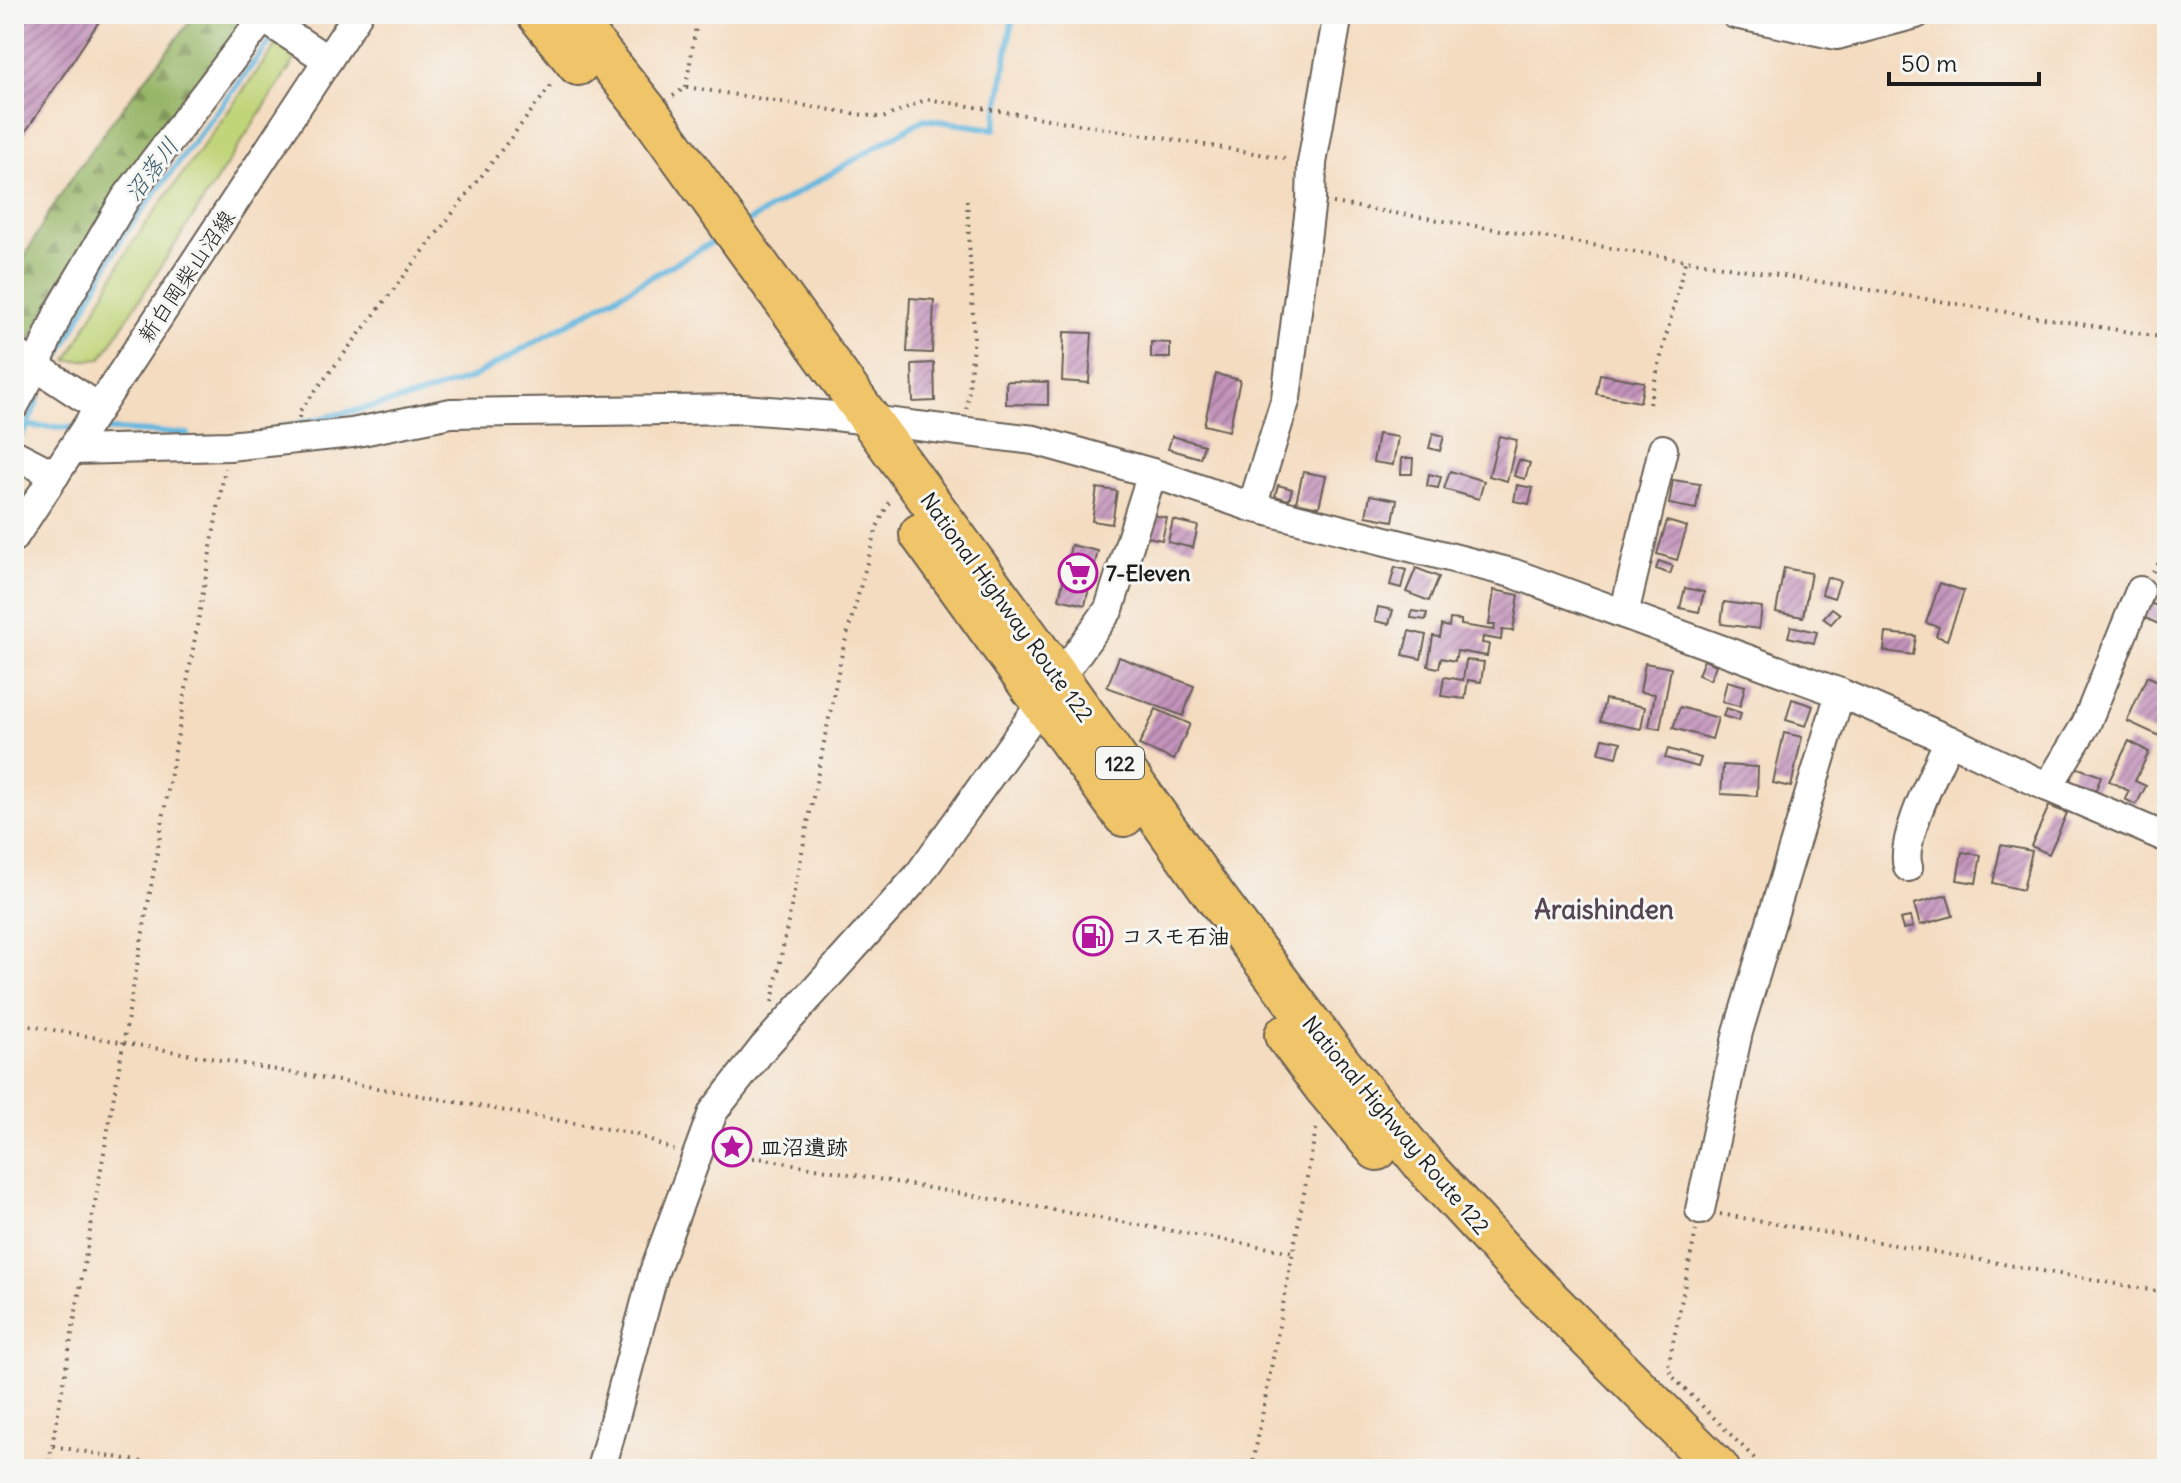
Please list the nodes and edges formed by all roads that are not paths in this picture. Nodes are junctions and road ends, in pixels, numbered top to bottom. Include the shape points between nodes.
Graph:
1 (358, 14) edge
2 (537, 14) edge
3 (570, 14) edge
4 (1338, 14) edge
5 (1735, 14) edge
6 (1916, 14) edge
7 (272, 23) edge
8 (328, 60) junction
9 (25, 359) edge
10 (14, 406) edge
11 (98, 407) junction
12 (853, 419) junction
13 (1663, 449) dead end
14 (73, 450) junction
15 (18, 456) edge
16 (1152, 473) junction
17 (55, 475) junction
18 (1252, 507) junction
19 (14, 537) edge
20 (2140, 591) dead end
21 (1624, 614) junction
22 (1050, 690) junction
23 (1840, 693) junction
24 (1949, 740) junction
25 (2048, 787) junction
26 (2167, 838) edge
27 (1908, 867) dead end
28 (1700, 1210) road end
29 (601, 1469) edge
30 (1681, 1469) edge
31 (1719, 1469) edge

1 - 8 street, 新白岡柴山沼線
2 - 12 highway, National Highway Route 122 / 122
3 - 12 highway, National Highway Route 122 / 122 via 649,113
4 - 18 street via 1312,163 1286,398
5 - 6 street via 1837,35
7 - 8 street
7 - 9 street via 125,199 58,314
8 - 11 street, 新白岡柴山沼線
9 - 10 street
9 - 11 street
11 - 14 street, 新白岡柴山沼線
12 - 14 street via 743,409 451,413 352,433 229,446
12 - 16 street via 1034,440
12 - 22 highway, National Highway Route 122 / 122
12 - 22 highway, National Highway Route 122 / 122 via 892,495
13 - 21 street
14 - 17 street, 新白岡柴山沼線
15 - 17 street
16 - 18 street
16 - 22 street via 1109,609
17 - 19 street, 新白岡柴山沼線
18 - 21 street via 1512,573
20 - 25 street via 2086,724
21 - 23 street
22 - 29 street via 918,876 763,1048 713,1112 654,1272
22 - 30 highway, National Highway Route 122 / 122 via 1324,1087 1502,1290
22 - 31 highway, National Highway Route 122 / 122 via 1430,1172
23 - 24 street
23 - 28 street via 1738,1032
24 - 25 street
24 - 27 street via 1907,848
25 - 26 street

